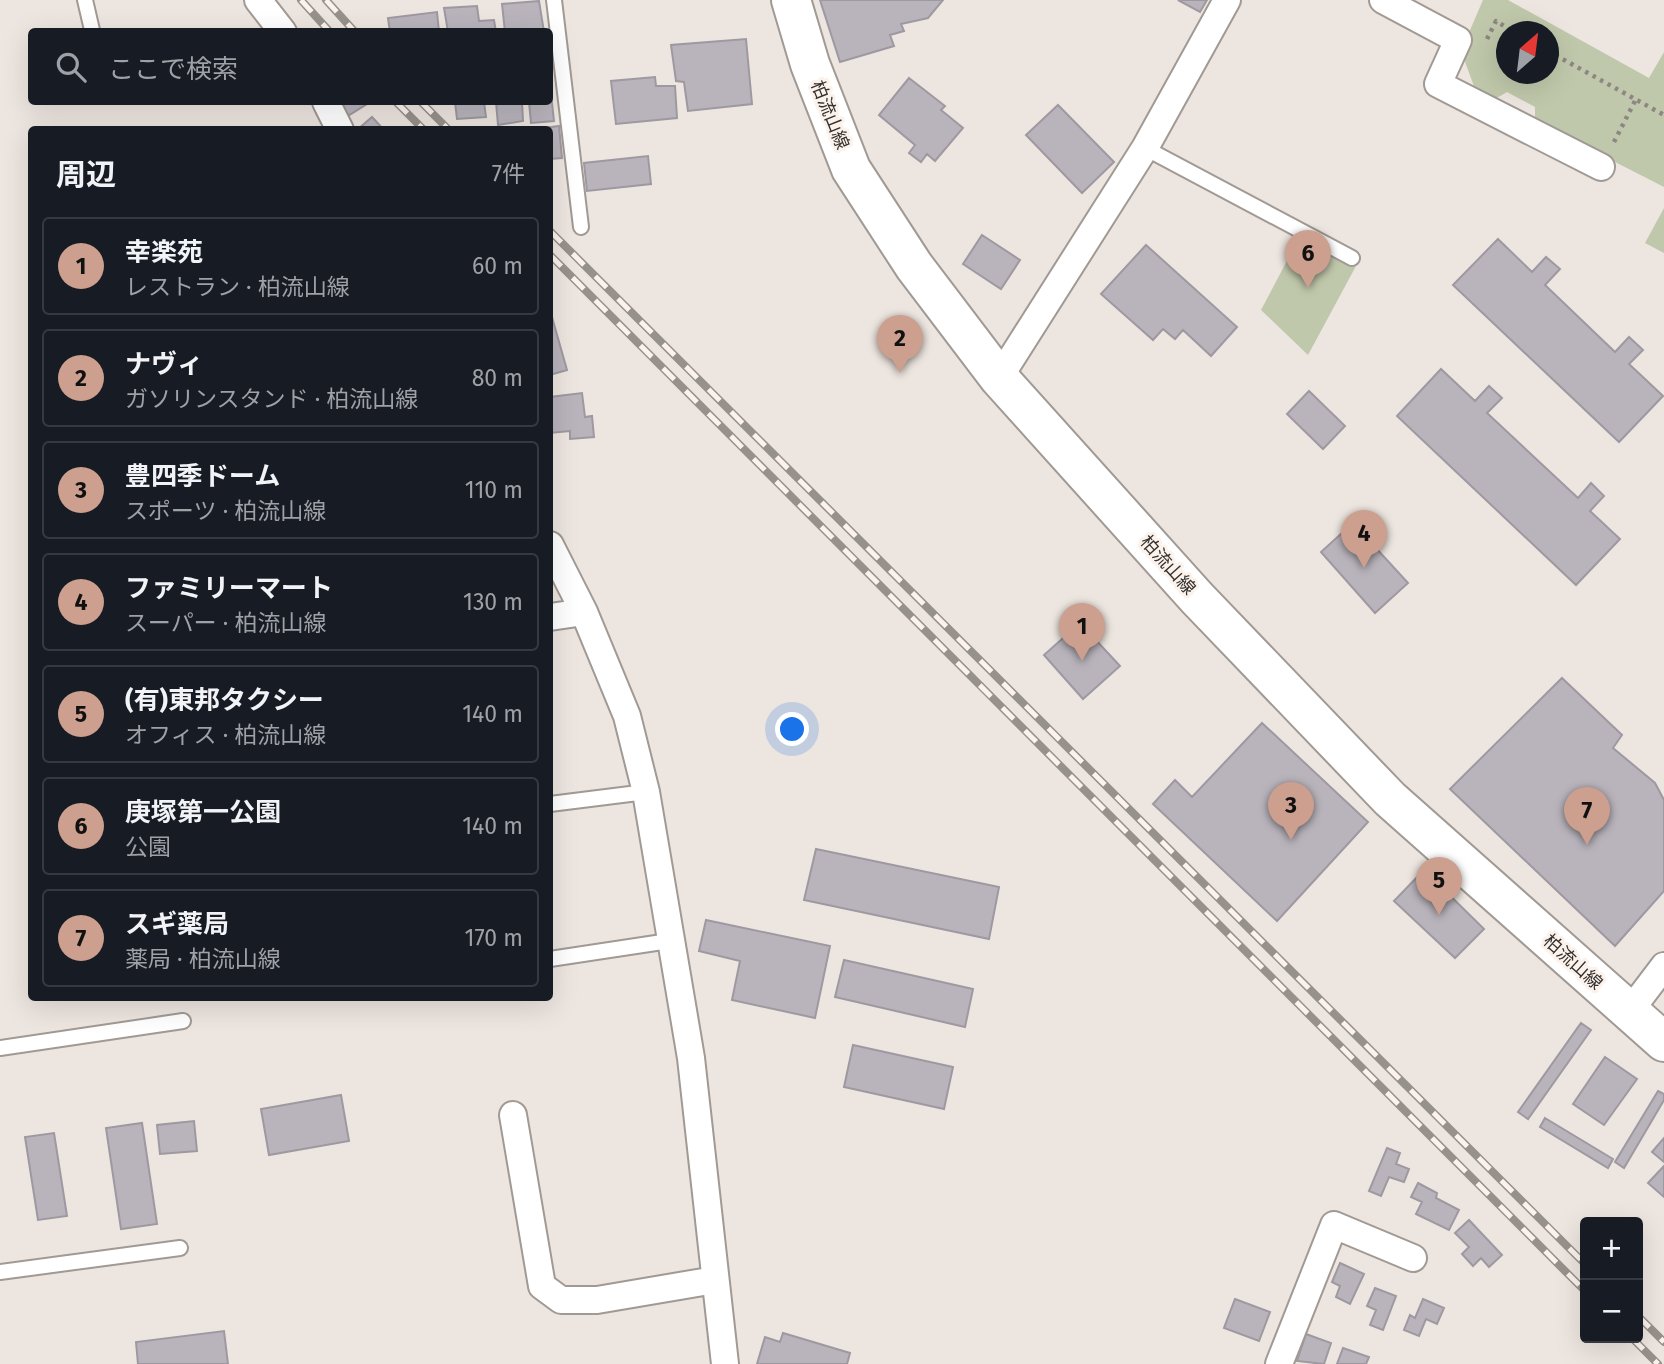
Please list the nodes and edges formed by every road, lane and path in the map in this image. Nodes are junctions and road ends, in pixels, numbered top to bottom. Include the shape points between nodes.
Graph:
1 (85, 0) edge
2 (258, 0) edge
3 (554, 0) edge
4 (791, 0) edge
5 (1227, 0) edge
6 (1383, 0) edge
7 (92, 28) edge
8 (280, 28) edge
9 (1559, 57) edge
10 (555, 59) edge
11 (1636, 99) junction
12 (328, 105) edge
13 (1664, 115) edge
14 (338, 126) edge
15 (1145, 148) junction
16 (1601, 167) joint
17 (581, 227) dead end
18 (1352, 258) dead end
19 (999, 378) junction
20 (553, 551) edge
21 (584, 612) junction
22 (553, 617) edge
23 (646, 792) junction
24 (553, 804) edge
25 (669, 941) junction
26 (553, 959) edge
27 (1664, 966) edge
28 (1629, 1012) junction
29 (183, 1021) dead end
30 (1664, 1042) edge
31 (0, 1048) edge
32 (513, 1115) dead end
33 (180, 1248) dead end
34 (1413, 1258) dead end
35 (0, 1272) edge
36 (715, 1280) junction
37 (725, 1364) edge
38 (1279, 1364) edge

1 - 7 lane
2 - 8 street
3 - 10 lane
4 - 19 main road, 柏流山線 via 810,64 851,169 914,266
5 - 15 street
6 - 16 street via 1458,40 1438,84
9 - 11 path
10 - 17 lane
11 - 13 path
11 - 16 path
12 - 14 street
15 - 18 lane
15 - 19 street
19 - 28 main road, 柏流山線 via 1197,598 1390,799
20 - 21 street
21 - 22 street
21 - 23 street via 627,716
23 - 24 lane
23 - 25 street
25 - 26 lane
25 - 36 street via 691,1058
27 - 28 street
28 - 30 main road, 柏流山線
29 - 31 lane
32 - 36 street via 542,1286 561,1300 597,1300
33 - 35 lane
34 - 38 street via 1334,1225
36 - 37 street

